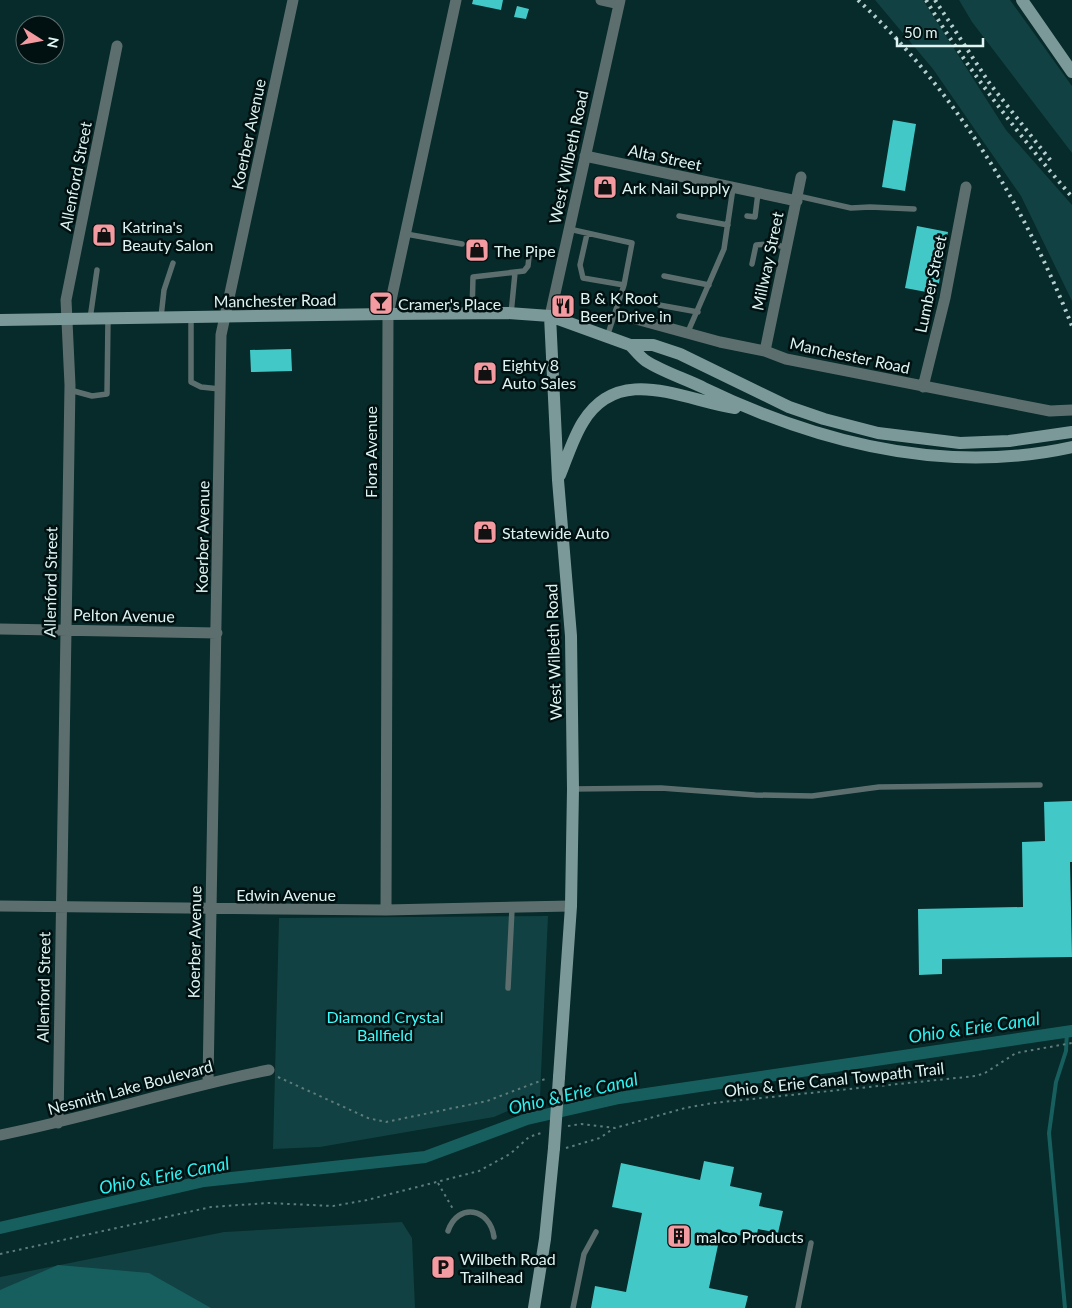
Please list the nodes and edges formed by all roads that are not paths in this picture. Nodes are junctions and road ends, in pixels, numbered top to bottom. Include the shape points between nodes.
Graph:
1 (294, 0) edge
2 (456, 0) edge
3 (601, 0) edge
4 (1022, 0) edge
5 (619, 2) edge
6 (117, 46) dead end
7 (1072, 72) edge
8 (585, 156) junction
9 (801, 177) dead end
10 (966, 187) dead end
11 (733, 188) junction
12 (758, 193) junction
13 (797, 199) junction
14 (914, 209) dead end
15 (679, 216) dead end
16 (748, 216) dead end
17 (728, 225) junction
18 (569, 229) junction
19 (406, 234) junction
20 (587, 234) junction
21 (462, 244) dead end
22 (530, 248) dead end
23 (787, 248) junction
24 (173, 263) dead end
25 (752, 264) dead end
26 (97, 270) dead end
27 (515, 273) junction
28 (664, 276) dead end
29 (624, 285) junction
30 (709, 285) junction
31 (659, 305) dead end
32 (698, 312) junction
33 (388, 314) junction
34 (472, 314) junction
35 (511, 314) junction
36 (550, 316) junction
37 (625, 316) dead end
38 (225, 317) junction
39 (161, 318) junction
40 (191, 318) junction
41 (90, 319) junction
42 (108, 319) junction
43 (0, 320) edge
44 (67, 320) junction
45 (687, 334) junction
46 (607, 337) junction
47 (630, 344) junction
48 (765, 351) junction
49 (923, 387) junction
50 (220, 388) junction
51 (70, 390) junction
52 (750, 410) junction
53 (1072, 410) edge
54 (1072, 432) edge
55 (1072, 448) edge
56 (558, 480) junction
57 (0, 629) edge
58 (66, 630) junction
59 (217, 633) junction
60 (1040, 785) dead end
61 (573, 789) junction
62 (0, 906) edge
63 (571, 906) junction
64 (61, 907) junction
65 (512, 909) junction
66 (211, 910) junction
67 (386, 910) junction
68 (508, 988) dead end
69 (269, 1070) road end
70 (208, 1082) junction
71 (58, 1123) junction
72 (0, 1135) edge
73 (448, 1231) dead end
74 (596, 1232) dead end
75 (494, 1237) dead end
76 (811, 1243) dead end
77 (534, 1308) edge
78 (573, 1308) edge
79 (798, 1308) edge

1 - 38 street, Koerber Avenue
2 - 19 street, Flora Avenue
3 - 5 street
4 - 7 main road
5 - 8 street, West Wilbeth Road
6 - 44 street, Allenford Street via 66,300
8 - 11 street, Alta Street
8 - 18 street, West Wilbeth Road
9 - 13 street, Millway Street
10 - 49 street, Lumber Street via 945,298
11 - 12 street, Alta Street
11 - 17 lane
12 - 13 street, Alta Street
12 - 16 lane via 755,217
13 - 14 lane via 851,208
13 - 23 street, Millway Street
15 - 17 lane
17 - 30 lane via 724,249
18 - 20 lane
18 - 36 street, West Wilbeth Road
19 - 21 lane
19 - 33 street, Flora Avenue
20 - 29 lane via 580,265 582,278
20 - 29 lane via 632,243
22 - 27 lane via 528,266 524,271
23 - 25 lane via 756,245
23 - 48 street, Millway Street
24 - 39 lane via 164,290
26 - 41 lane
27 - 34 lane via 473,276
27 - 35 lane
28 - 30 lane
29 - 46 lane
30 - 32 lane
31 - 32 lane
32 - 45 lane
33 - 34 main road, Manchester Road
33 - 38 main road, Manchester Road
33 - 67 street, Flora Avenue
34 - 35 main road, Manchester Road
35 - 36 main road, Manchester Road
36 - 46 main road, Manchester Road
36 - 56 main road, West Wilbeth Road
37 - 45 street, Manchester Road
38 - 40 main road, Manchester Road
38 - 50 street, Koerber Avenue via 221,335
39 - 40 main road, Manchester Road
39 - 42 main road, Manchester Road
40 - 50 lane via 191,382 201,387
41 - 42 main road, Manchester Road
41 - 44 main road, Manchester Road
42 - 51 lane via 107,394 92,396
43 - 44 main road, Manchester Road
44 - 51 street, Allenford Street
45 - 48 street, Manchester Road
46 - 47 main road, Manchester Road
47 - 52 main road via 645,361
47 - 54 main road, Manchester Road via 653,345 680,354 789,407 824,420 878,433 960,443 1009,441
48 - 49 street, Manchester Road via 786,359
49 - 53 street, Manchester Road via 1050,411
50 - 59 street, Koerber Avenue
51 - 58 street, Allenford Street
52 - 55 main road via 826,436 895,452 968,458
52 - 56 main road via 659,390 623,390 597,404 586,417
56 - 61 main road, West Wilbeth Road via 571,636
57 - 58 street, Pelton Avenue
58 - 59 street, Pelton Avenue
58 - 64 street, Allenford Street
59 - 66 street, Koerber Avenue
60 - 61 lane via 879,787 812,796 661,788
61 - 63 main road, West Wilbeth Road
62 - 64 street, Edwin Avenue
63 - 65 street, Edwin Avenue
63 - 77 main road, West Wilbeth Road, bridge via 554,1150
64 - 66 street, Edwin Avenue
64 - 71 street, Allenford Street
65 - 67 street, Edwin Avenue
65 - 68 lane
66 - 67 street, Edwin Avenue
66 - 70 street, Koerber Avenue
69 - 70 street, Nesmith Lake Boulevard
70 - 71 street, Nesmith Lake Boulevard
71 - 72 street, Nesmith Lake Boulevard
73 - 75 lane via 458,1216 467,1212 478,1213 487,1218
74 - 78 lane via 584,1254
76 - 79 lane

